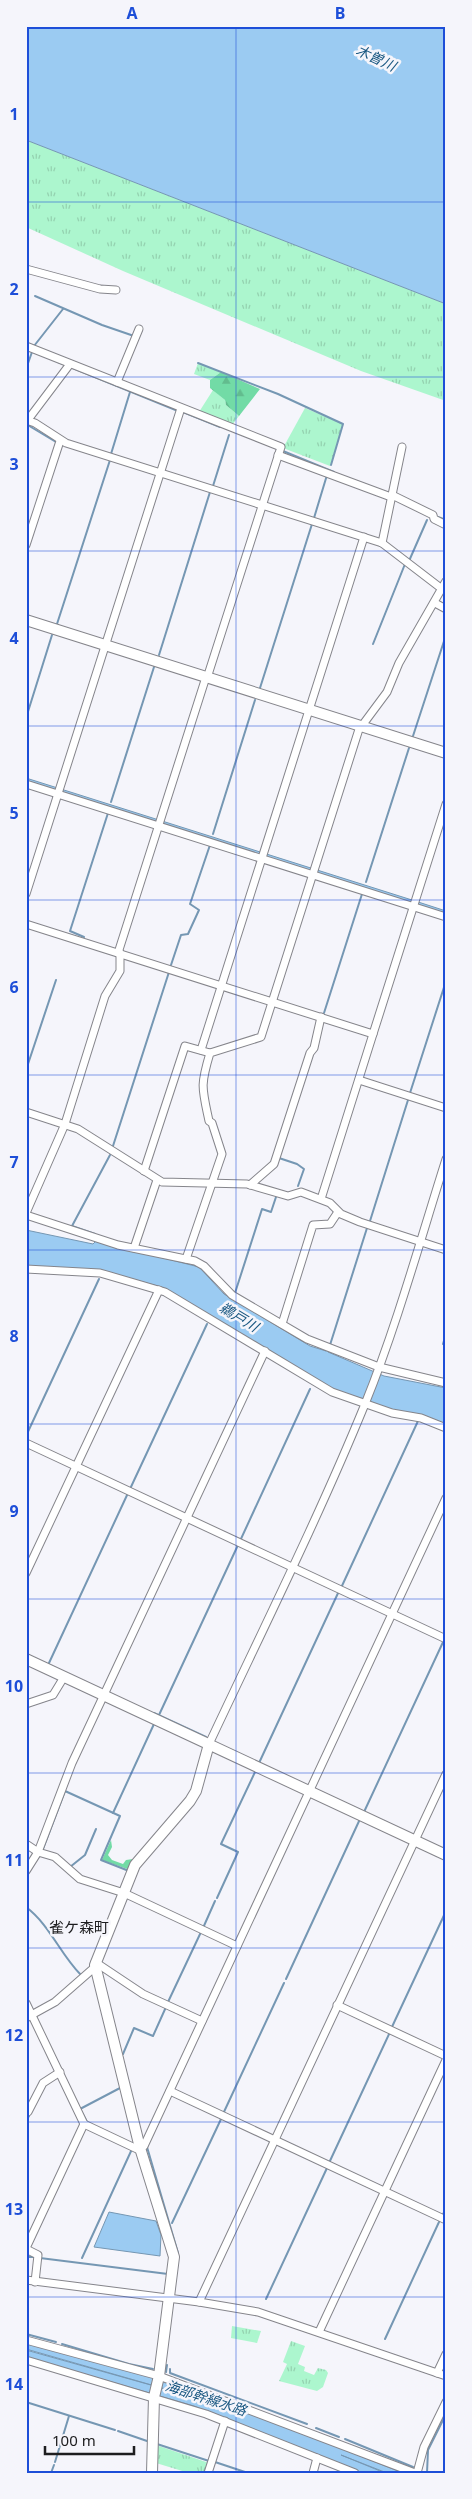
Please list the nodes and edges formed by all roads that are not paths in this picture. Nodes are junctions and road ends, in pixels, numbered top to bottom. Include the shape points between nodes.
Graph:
1 (26, 269) edge
2 (116, 290) dead end
3 (139, 328) dead end
4 (26, 346) edge
5 (69, 366) junction
6 (116, 382) junction
7 (181, 410) junction
8 (26, 420) edge
9 (60, 440) junction
10 (402, 447) dead end
11 (279, 452) junction
12 (161, 473) junction
13 (391, 496) junction
14 (262, 505) junction
15 (446, 525) edge
16 (364, 537) junction
17 (382, 543) junction
18 (26, 545) edge
19 (446, 581) edge
20 (442, 589) junction
21 (435, 603) junction
22 (446, 609) edge
23 (26, 620) edge
24 (106, 646) junction
25 (206, 677) junction
26 (308, 710) junction
27 (361, 726) junction
28 (446, 753) edge
29 (26, 784) edge
30 (59, 792) junction
31 (446, 804) edge
32 (159, 823) junction
33 (262, 856) junction
34 (313, 872) junction
35 (26, 894) edge
36 (414, 904) junction
37 (446, 916) edge
38 (26, 924) edge
39 (119, 953) junction
40 (220, 985) junction
41 (272, 1002) junction
42 (321, 1017) junction
43 (373, 1034) junction
44 (201, 1050) junction
45 (210, 1053) junction
46 (359, 1080) junction
47 (446, 1108) edge
48 (26, 1112) edge
49 (65, 1124) junction
50 (446, 1159) edge
51 (144, 1171) junction
52 (157, 1180) junction
53 (212, 1183) junction
54 (250, 1185) junction
55 (321, 1199) junction
56 (338, 1212) junction
57 (26, 1214) edge
58 (420, 1242) junction
59 (134, 1248) junction
60 (446, 1250) edge
61 (186, 1259) junction
62 (26, 1269) edge
63 (159, 1290) junction
64 (282, 1324) junction
65 (265, 1351) junction
66 (379, 1368) junction
67 (446, 1383) edge
68 (366, 1403) junction
69 (446, 1428) edge
70 (26, 1443) edge
71 (76, 1466) junction
72 (446, 1498) edge
73 (187, 1518) junction
74 (293, 1567) junction
75 (26, 1573) edge
76 (392, 1613) junction
77 (446, 1638) edge
78 (26, 1659) edge
79 (64, 1677) junction
80 (104, 1696) junction
81 (26, 1704) edge
82 (209, 1744) junction
83 (446, 1774) edge
84 (309, 1791) junction
85 (414, 1840) junction
86 (26, 1844) edge
87 (38, 1852) junction
88 (446, 1855) edge
89 (26, 1871) edge
90 (124, 1893) junction
91 (236, 1946) junction
92 (95, 1964) junction
93 (26, 2003) edge
94 (337, 2006) junction
95 (29, 2016) edge
96 (202, 2021) junction
97 (446, 2058) edge
98 (60, 2072) junction
99 (170, 2091) junction
100 (26, 2111) edge
101 (84, 2124) junction
102 (275, 2140) junction
103 (140, 2148) junction
104 (384, 2191) junction
105 (446, 2220) edge
106 (26, 2249) edge
107 (26, 2280) edge
108 (35, 2282) junction
109 (170, 2298) junction
110 (199, 2302) junction
111 (319, 2332) junction
112 (26, 2340) edge
113 (446, 2354) edge
114 (26, 2360) edge
115 (437, 2372) junction
116 (446, 2376) edge
117 (159, 2377) junction
118 (154, 2395) junction
119 (446, 2402) edge
120 (225, 2421) junction
121 (318, 2458) junction
122 (152, 2473) edge
123 (208, 2473) edge
124 (313, 2473) edge
125 (355, 2473) edge
126 (416, 2473) edge

1 - 2 street via 100,289
3 - 6 street
4 - 5 street
5 - 6 street
5 - 8 street
6 - 7 street
7 - 11 street
7 - 12 street
8 - 9 street
9 - 12 street
9 - 18 street
10 - 13 street
11 - 13 street
11 - 14 street
12 - 14 street
12 - 24 street
13 - 15 street via 433,515 434,519
13 - 17 street
14 - 16 street
14 - 25 street
16 - 17 street
16 - 26 street
17 - 20 street
19 - 20 street
20 - 21 street
21 - 22 street
21 - 27 street via 399,662 386,692
23 - 24 street
24 - 25 street
24 - 30 street
25 - 26 street
25 - 32 street
26 - 27 street
26 - 33 street
27 - 28 street
27 - 34 street
29 - 30 street
30 - 32 street
30 - 35 street
31 - 36 street
32 - 33 street
32 - 39 street
33 - 34 street
33 - 40 street
34 - 36 street
34 - 41 street
36 - 37 street
36 - 43 street
38 - 39 street
39 - 40 street
39 - 49 street via 120,971 105,996
40 - 41 street
40 - 44 street
41 - 42 street
41 - 45 street via 261,1037
42 - 43 street
42 - 54 street via 314,1048 274,1164
43 - 46 street
44 - 45 street
44 - 51 street via 184,1046
45 - 53 street via 202,1088 209,1121 222,1154
46 - 47 street
46 - 55 street
48 - 49 street
49 - 51 street
49 - 57 street
50 - 58 street
51 - 52 street
52 - 53 street via 166,1183
52 - 59 street
53 - 54 street
53 - 61 street
54 - 55 street via 288,1196 301,1192
55 - 56 street
56 - 58 street
56 - 64 street via 330,1224 313,1225
57 - 59 street
58 - 60 street
58 - 66 street
59 - 61 street
61 - 64 street via 204,1266 232,1295
62 - 63 street via 100,1273
63 - 65 street
63 - 71 street
64 - 66 street via 308,1339
65 - 68 street via 332,1392
65 - 73 street
66 - 67 street
66 - 68 street
68 - 69 street
68 - 74 street
70 - 71 street
71 - 73 street
71 - 75 street
72 - 76 street
73 - 74 street
73 - 80 street
74 - 76 street
74 - 82 street
76 - 77 street
76 - 84 street
78 - 79 street
79 - 80 street
79 - 81 street via 53,1695
80 - 82 street
80 - 87 street via 72,1763
82 - 84 street
82 - 90 street via 196,1791 137,1862
83 - 85 street
84 - 85 street
84 - 91 street
85 - 88 street
85 - 94 street
86 - 87 street
87 - 89 street
87 - 90 street via 55,1857 80,1879
90 - 91 street
90 - 92 street
91 - 96 street
92 - 95 street via 55,2002
92 - 96 street via 143,1994
92 - 103 street
93 - 95 street
94 - 97 street
94 - 102 street
95 - 98 street
96 - 99 street
97 - 104 street
98 - 100 street via 43,2082
98 - 101 street
99 - 102 street
99 - 103 street via 144,2146
101 - 103 street
101 - 106 street
102 - 104 street
102 - 110 street
103 - 109 street via 174,2253
104 - 105 street
104 - 111 street
106 - 108 street via 38,2255
107 - 108 street
108 - 109 street
109 - 110 street
109 - 117 street
110 - 111 street via 266,2314
111 - 115 street
112 - 117 street
113 - 115 street
114 - 118 street
115 - 116 street
117 - 118 street
117 - 126 street
118 - 120 street
118 - 122 street
119 - 126 street via 424,2447
120 - 121 street
120 - 123 street
121 - 124 street
121 - 125 street

